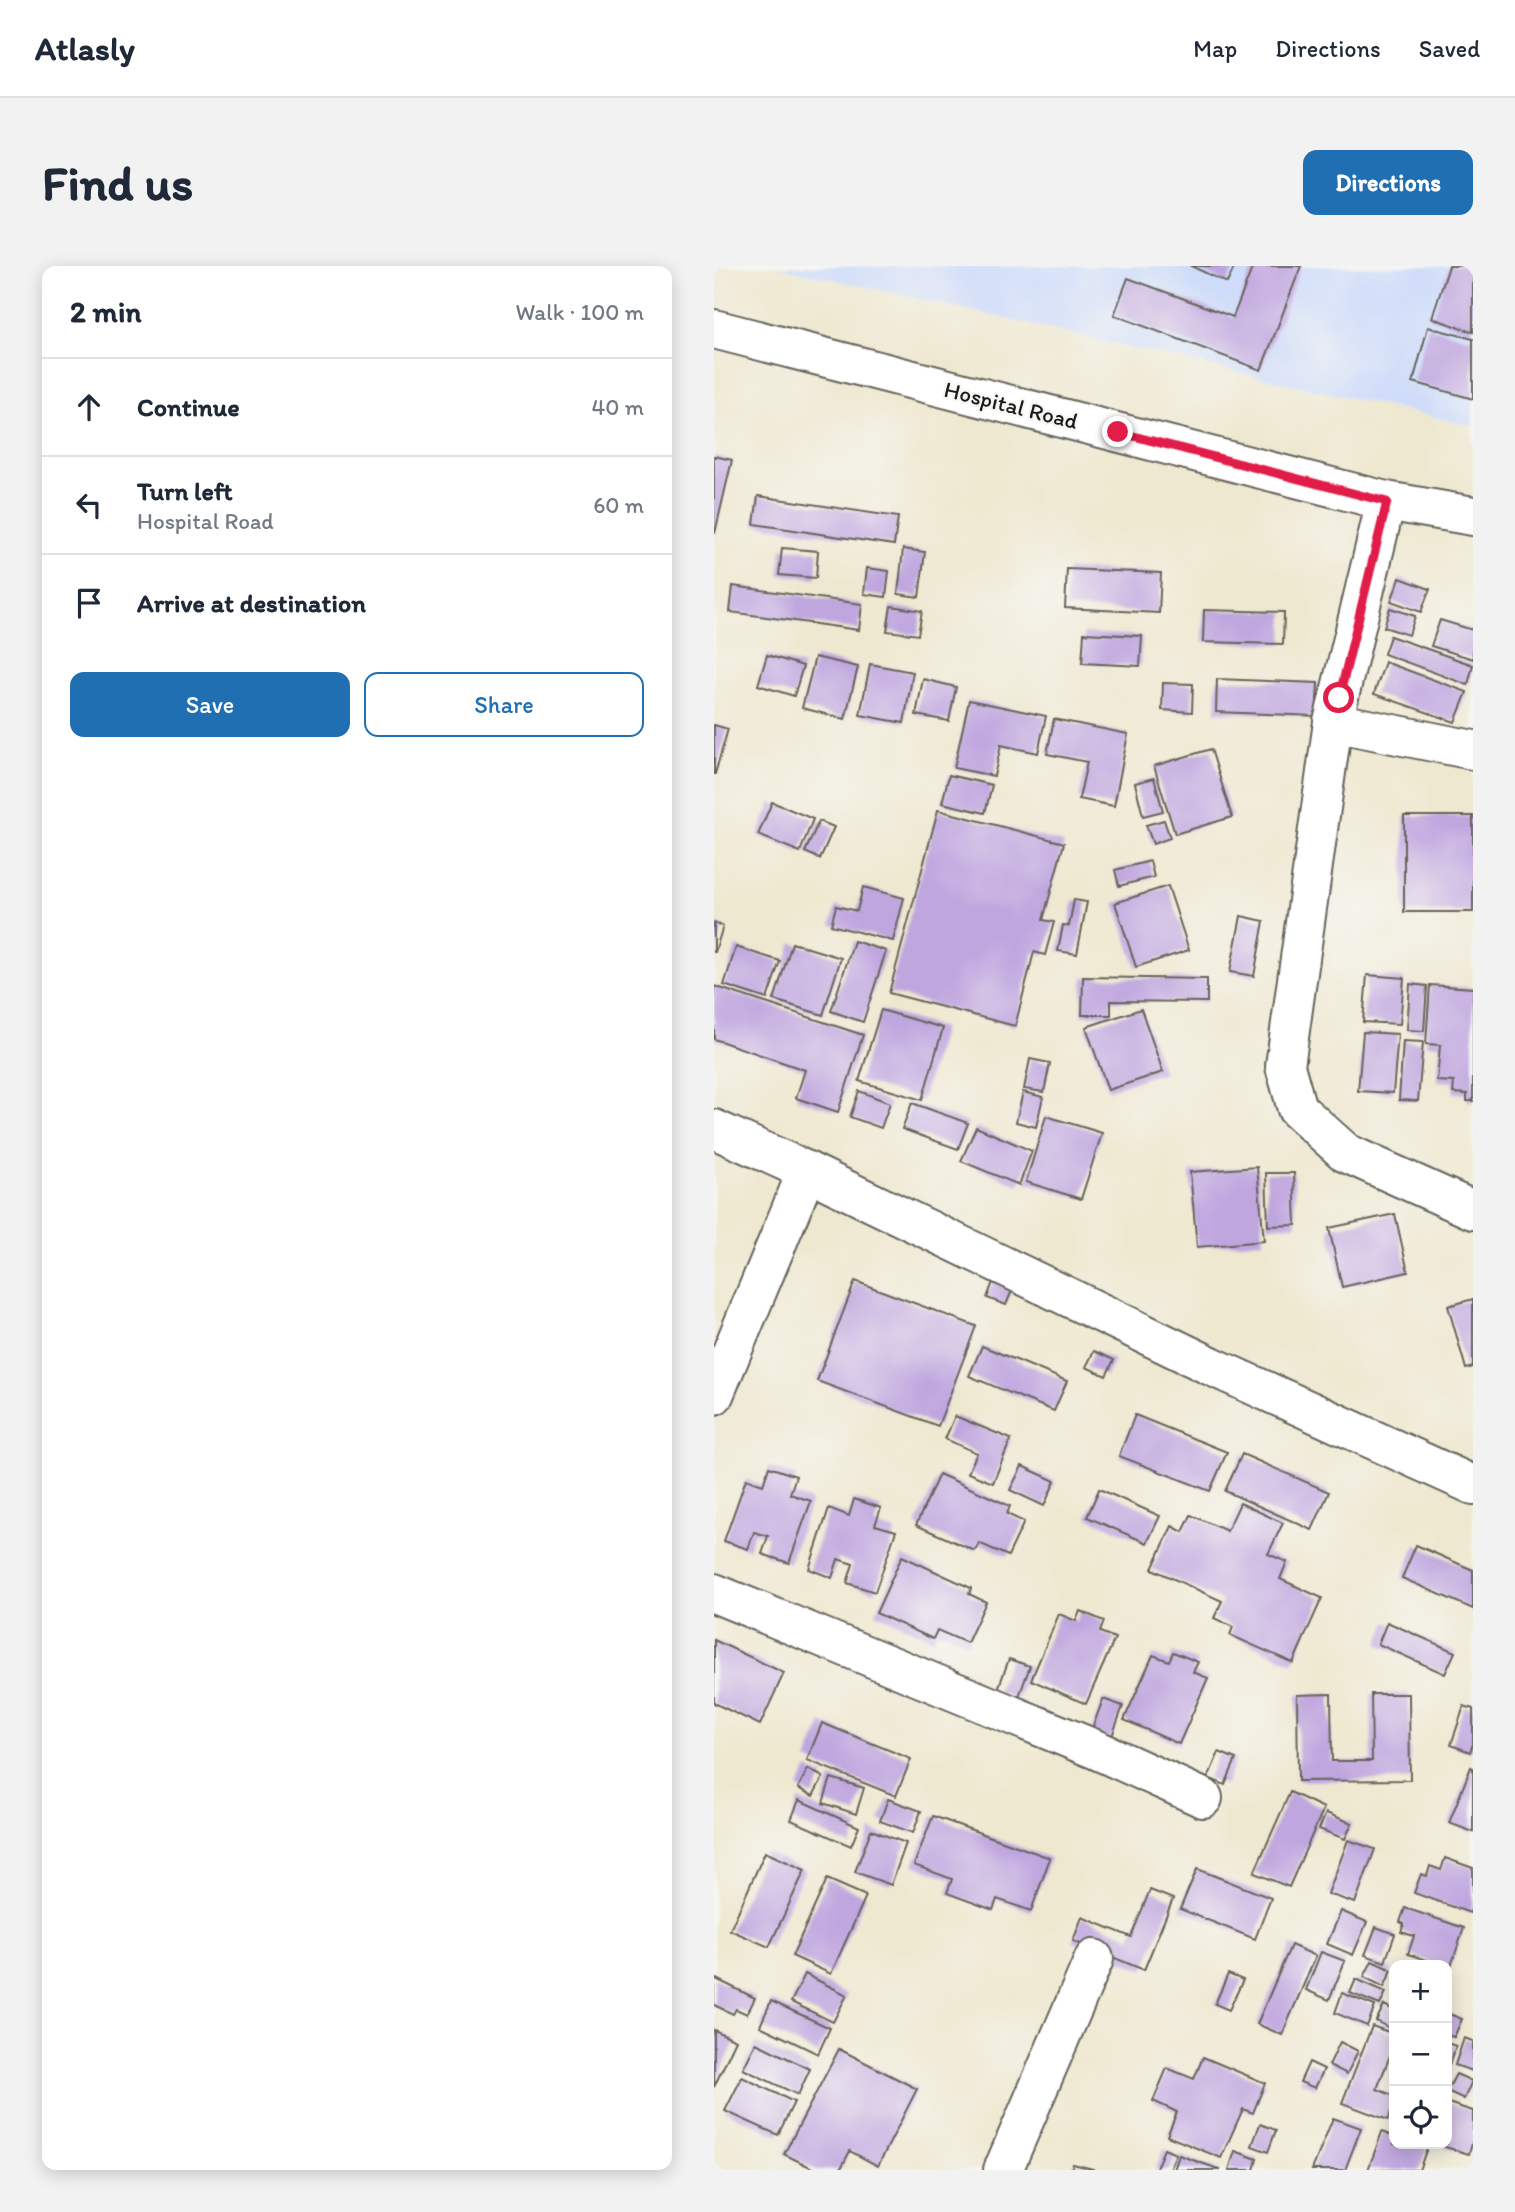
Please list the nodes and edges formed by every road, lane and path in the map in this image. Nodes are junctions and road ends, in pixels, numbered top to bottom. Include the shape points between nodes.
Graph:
1 (714, 329) edge
2 (1387, 502) junction
3 (1473, 516) edge
4 (1333, 722) junction
5 (1473, 750) edge
6 (714, 1129) edge
7 (807, 1171) junction
8 (1473, 1210) edge
9 (714, 1395) edge
10 (1473, 1485) edge
11 (714, 1593) edge
12 (1203, 1798) dead end
13 (1094, 1959) dead end
14 (1003, 2170) edge

1 - 2 street, Hospital Road
2 - 3 street, Hospital Road
2 - 4 street
4 - 5 street
4 - 8 street via 1285,1066 1297,1109 1346,1153
6 - 7 street
7 - 9 street
7 - 10 street via 1211,1366
11 - 12 street via 1097,1749
13 - 14 street

